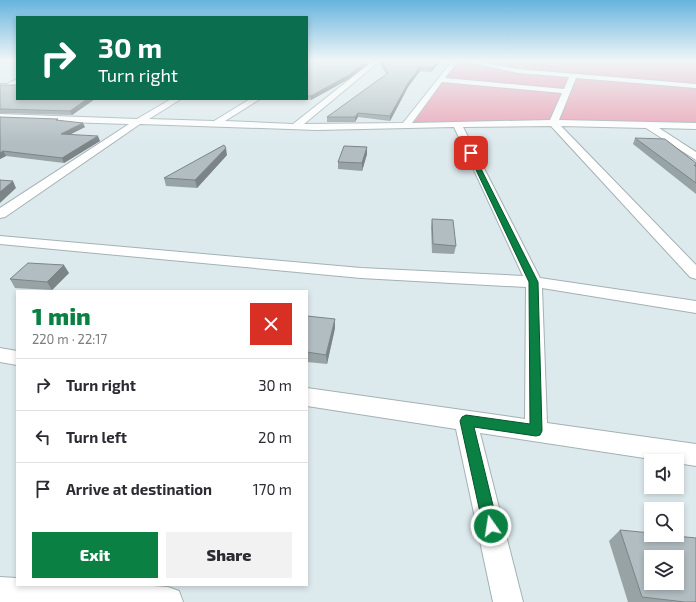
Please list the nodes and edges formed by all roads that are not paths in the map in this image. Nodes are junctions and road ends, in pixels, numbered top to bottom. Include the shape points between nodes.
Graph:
1 (343, 88) edge
2 (435, 88) edge
3 (533, 88) edge
4 (567, 88) edge
5 (566, 91) junction
6 (175, 100) edge
7 (254, 100) edge
8 (0, 117) edge
9 (139, 121) junction
10 (553, 123) junction
11 (216, 124) junction
12 (647, 124) junction
13 (457, 125) junction
14 (296, 126) junction
15 (405, 126) junction
16 (696, 126) edge
17 (696, 157) edge
18 (0, 214) edge
19 (0, 240) edge
20 (696, 274) edge
21 (534, 282) junction
22 (696, 307) edge
23 (0, 355) edge
24 (16, 358) edge
25 (308, 397) edge
26 (466, 421) junction
27 (536, 431) junction
28 (696, 455) edge
29 (0, 592) edge
30 (168, 602) edge
31 (508, 602) edge

1 - 14 street
2 - 15 street
3 - 5 street
4 - 5 street
5 - 10 street
6 - 9 street
7 - 11 street
8 - 9 street
9 - 11 street
9 - 18 street
10 - 12 street
10 - 13 street
10 - 20 street
11 - 14 street
12 - 16 street
12 - 17 street
13 - 15 street
13 - 21 street
14 - 15 street
19 - 21 street via 361,273
21 - 22 street
21 - 27 street
23 - 24 street
25 - 26 street
26 - 27 street
26 - 31 street
27 - 28 street
29 - 30 street

